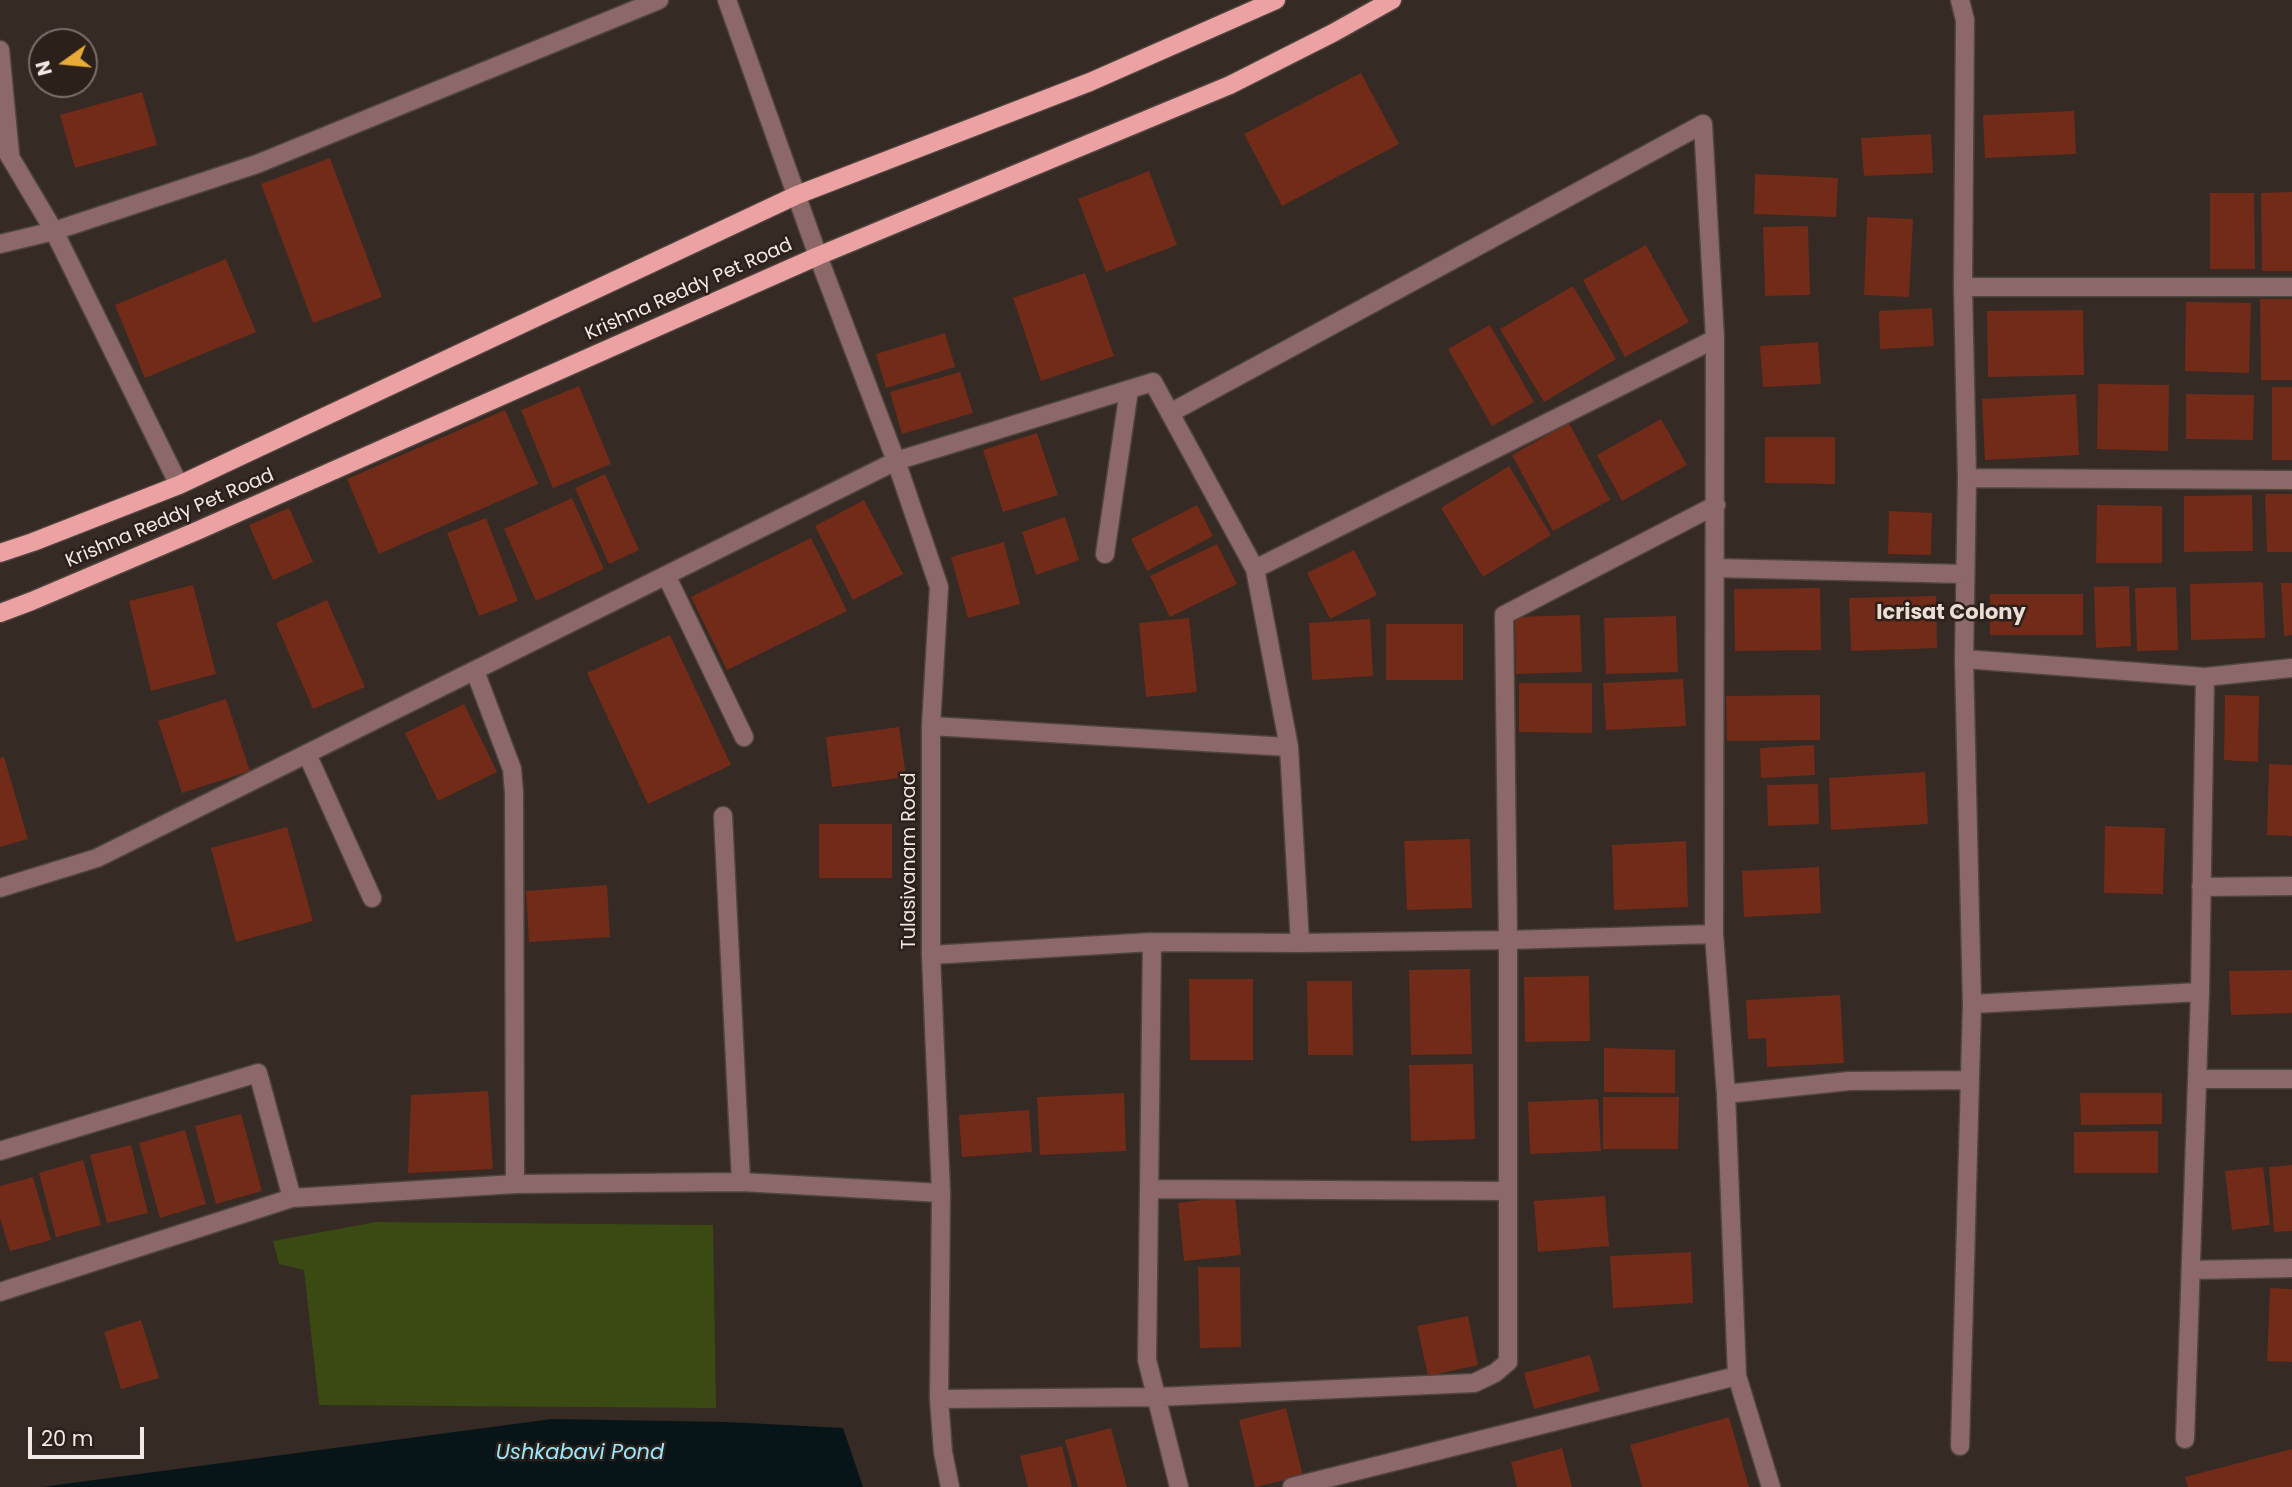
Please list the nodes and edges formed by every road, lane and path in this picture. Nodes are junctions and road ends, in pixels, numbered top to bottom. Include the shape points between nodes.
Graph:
1 (659, 0) edge
2 (727, 0) edge
3 (1276, 0) edge
4 (1392, 0) edge
5 (1960, 0) edge
6 (0, 50) edge
7 (0, 140) edge
8 (10, 158) junction
9 (797, 195) junction
10 (54, 231) junction
11 (0, 244) edge
12 (818, 256) junction
13 (1963, 287) junction
14 (2292, 287) edge
15 (1715, 339) junction
16 (1129, 390) junction
17 (1170, 414) junction
18 (896, 461) junction
19 (1968, 478) junction
20 (2292, 480) edge
21 (179, 485) junction
22 (1716, 505) junction
23 (0, 553) edge
24 (1105, 554) dead end
25 (1716, 568) junction
26 (1255, 569) junction
27 (1964, 574) junction
28 (666, 576) junction
29 (0, 613) edge
30 (1964, 659) junction
31 (2292, 668) edge
32 (475, 671) junction
33 (2205, 677) junction
34 (931, 726) junction
35 (744, 737) dead end
36 (1289, 747) junction
37 (307, 754) junction
38 (723, 816) dead end
39 (2292, 886) edge
40 (2202, 887) junction
41 (0, 888) edge
42 (372, 898) dead end
43 (1714, 934) junction
44 (1508, 940) junction
45 (1152, 942) junction
46 (1300, 943) junction
47 (931, 955) junction
48 (2200, 992) junction
49 (1972, 1004) junction
50 (2198, 1079) junction
51 (2292, 1079) edge
52 (1970, 1080) junction
53 (1726, 1094) junction
54 (0, 1151) edge
55 (741, 1182) junction
56 (514, 1184) junction
57 (1150, 1189) junction
58 (1508, 1191) junction
59 (941, 1193) junction
60 (292, 1198) junction
61 (2292, 1268) edge
62 (2191, 1270) junction
63 (0, 1292) edge
64 (1737, 1376) junction
65 (1157, 1397) junction
66 (939, 1399) junction
67 (2185, 1439) dead end
68 (1960, 1446) dead end
69 (950, 1487) edge
70 (1179, 1487) edge
71 (1292, 1487) edge
72 (1771, 1487) edge

1 - 10 street via 257,164
2 - 9 street, Tulasivanam Road
3 - 9 main road, Krishna Reddy Pet Road via 1090,82
4 - 12 main road, Krishna Reddy Pet Road via 1230,85
5 - 13 street via 1965,20
6 - 8 street
7 - 8 street
8 - 10 street
9 - 12 street, Tulasivanam Road
9 - 21 main road, Krishna Reddy Pet Road
10 - 11 street
10 - 21 street
12 - 18 street, Tulasivanam Road
12 - 29 main road, Krishna Reddy Pet Road via 199,530
13 - 14 street
13 - 19 street
15 - 17 street via 1703,124
15 - 22 street
15 - 26 street
16 - 17 street via 1153,382
16 - 18 street
16 - 24 street
17 - 26 street
18 - 28 street
18 - 34 street, Tulasivanam Road via 939,587
19 - 20 street
19 - 27 street
21 - 23 main road, Krishna Reddy Pet Road
22 - 25 street
22 - 44 street via 1504,615
25 - 27 street
25 - 43 street
26 - 36 street
27 - 30 street
28 - 32 street
28 - 35 street
30 - 33 street
30 - 49 street
31 - 33 street
32 - 37 street
32 - 56 street via 512,769 514,793
33 - 40 street
34 - 36 street
34 - 47 street, Tulasivanam Road
36 - 46 street
37 - 41 street via 97,858
37 - 42 street
38 - 55 street
39 - 40 street
40 - 48 street
43 - 44 street
43 - 53 street
44 - 46 street
44 - 58 street
45 - 46 street
45 - 47 street
45 - 57 street
47 - 59 street, Tulasivanam Road
48 - 49 street
48 - 50 street
49 - 52 street
50 - 51 street
50 - 62 street
52 - 53 street via 1849,1081
52 - 68 street
53 - 64 street
54 - 60 street via 258,1073
55 - 56 street
55 - 59 street
56 - 60 street
57 - 58 street
57 - 65 street via 1147,1360
58 - 65 street via 1508,1362 1495,1373 1474,1383
59 - 66 street, Tulasivanam Road
60 - 63 street
61 - 62 street
62 - 67 street
64 - 71 street
64 - 72 street
65 - 66 street
65 - 70 street
66 - 69 street, Tulasivanam Road

